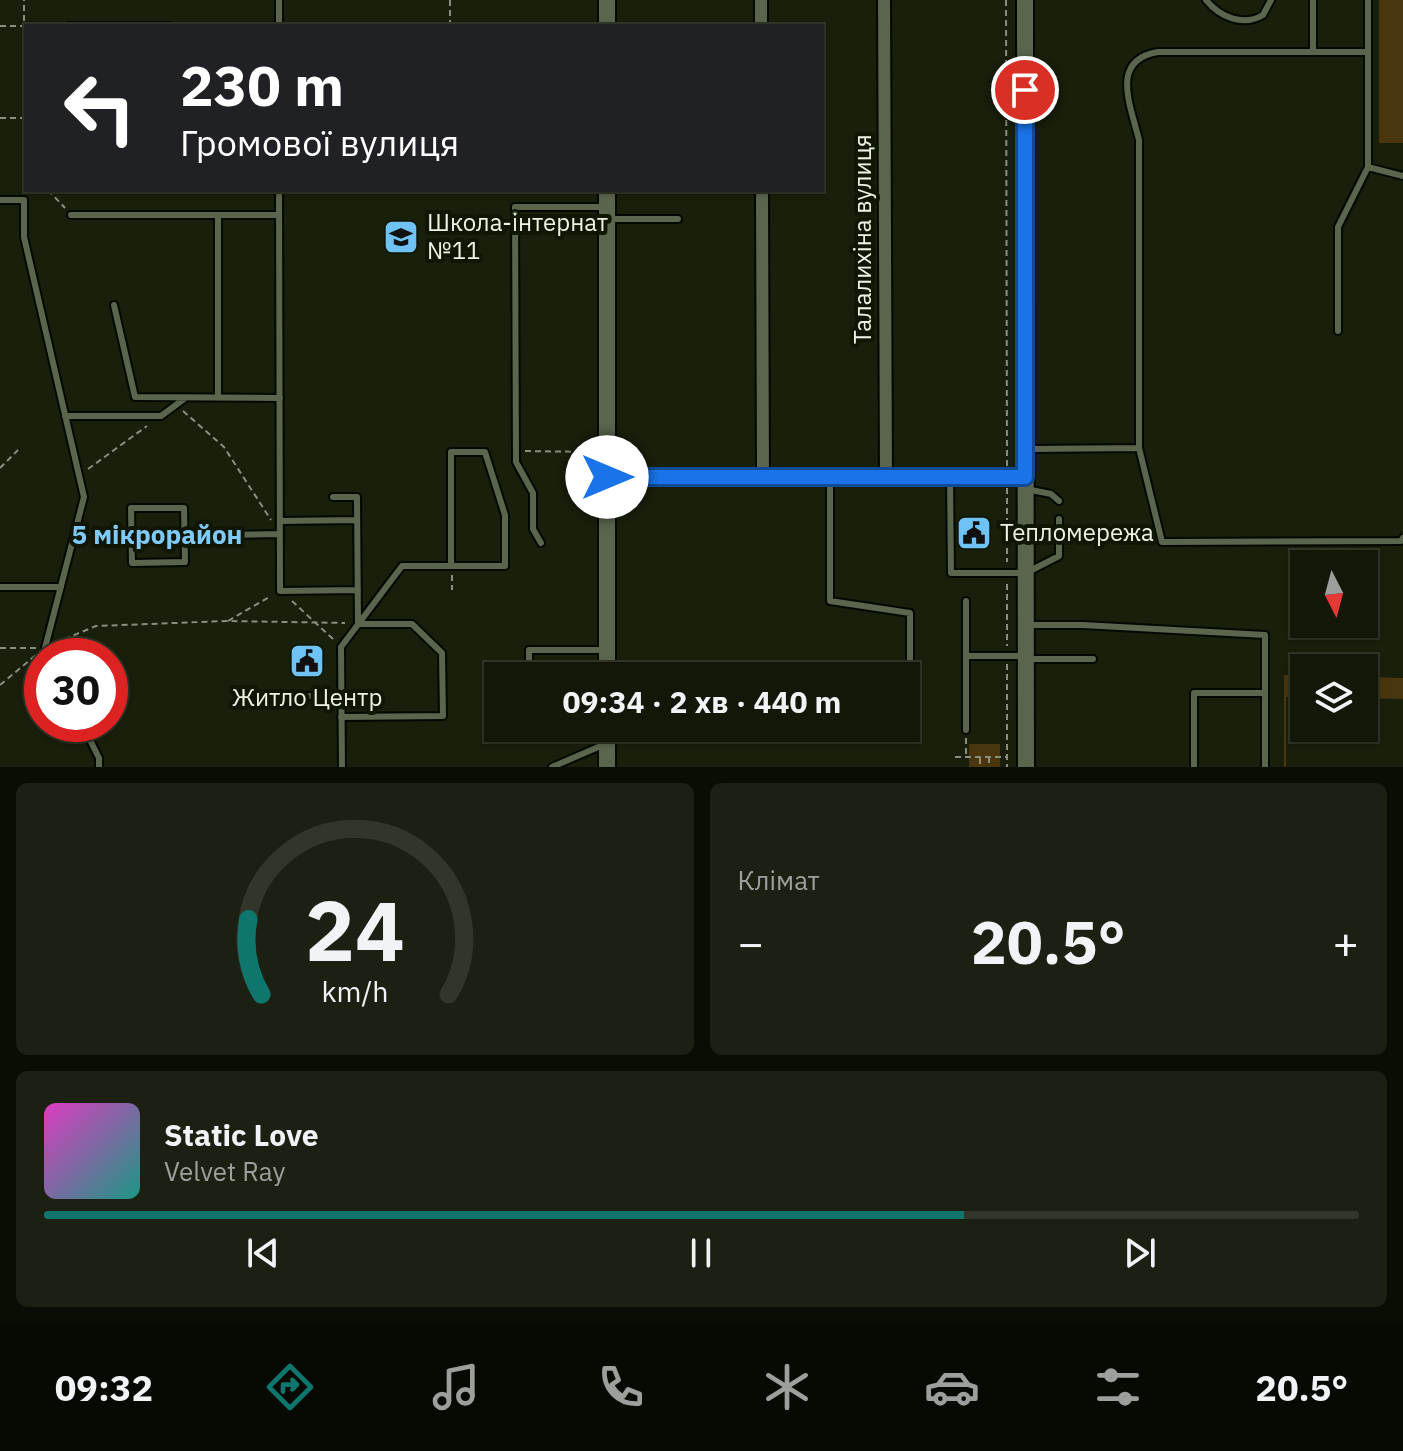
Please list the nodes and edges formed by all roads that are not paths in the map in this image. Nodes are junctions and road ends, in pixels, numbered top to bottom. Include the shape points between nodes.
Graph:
1 (279, 0) edge
2 (607, 0) edge
3 (761, 0) edge
4 (884, 0) edge
5 (1025, 0) edge
6 (1206, 0) edge
7 (1271, 0) edge
8 (1313, 0) edge
9 (1368, 0) edge
10 (279, 24) edge
11 (607, 24) edge
12 (761, 24) edge
13 (1313, 52) junction
14 (1368, 52) junction
15 (1368, 167) junction
16 (1403, 176) edge
17 (279, 192) edge
18 (762, 192) edge
19 (0, 200) edge
20 (607, 205) edge
21 (71, 215) road end
22 (218, 215) junction
23 (279, 215) junction
24 (678, 219) dead end
25 (114, 305) dead end
26 (1338, 331) dead end
27 (186, 397) junction
28 (218, 398) junction
29 (280, 398) junction
30 (65, 416) junction
31 (1139, 448) junction
32 (1026, 449) junction
33 (607, 477) junction
34 (763, 477) junction
35 (830, 477) junction
36 (886, 477) junction
37 (950, 477) junction
38 (1026, 483) junction
39 (333, 497) dead end
40 (1059, 501) dead end
41 (1059, 519) dead end
42 (357, 520) junction
43 (280, 521) junction
44 (280, 534) junction
45 (188, 535) joint
46 (221, 535) dead end
47 (1403, 538) edge
48 (541, 543) dead end
49 (451, 566) junction
50 (1026, 573) junction
51 (0, 587) edge
52 (61, 587) junction
53 (358, 590) junction
54 (966, 601) dead end
55 (358, 624) junction
56 (1026, 625) junction
57 (48, 638) edge
58 (607, 650) junction
59 (966, 656) junction
60 (1026, 658) junction
61 (1093, 659) dead end
62 (529, 662) edge
63 (607, 662) edge
64 (910, 662) edge
65 (1265, 693) junction
66 (276, 696) dead end
67 (341, 696) junction
68 (341, 717) junction
69 (966, 730) road end
70 (91, 742) edge
71 (596, 742) edge
72 (607, 742) edge
73 (99, 767) edge
74 (342, 767) edge
75 (552, 767) edge
76 (607, 767) edge
77 (1026, 767) edge
78 (1194, 767) edge
79 (1265, 767) edge

1 - 10 lane
2 - 11 street
3 - 12 street
4 - 36 street, Талалихіна вулиця
5 - 32 street
6 - 7 lane via 1227,17 1245,20 1263,15
8 - 13 lane
9 - 14 lane
13 - 14 lane
13 - 31 lane via 1158,52 1144,54 1127,76 1139,140
14 - 15 lane
15 - 16 lane
15 - 26 lane via 1338,227
17 - 23 lane
18 - 34 street
19 - 30 lane via 24,200 24,237
20 - 24 lane
20 - 33 street
20 - 48 lane via 515,207 516,462 533,493 533,529
21 - 22 lane
22 - 23 lane
22 - 28 lane
23 - 29 lane
25 - 27 lane via 135,397
27 - 28 lane
27 - 30 lane via 161,416
28 - 29 lane
29 - 43 lane
30 - 52 lane via 84,497
31 - 32 lane
31 - 47 lane via 1162,542
32 - 38 street
33 - 34 street
33 - 58 street
34 - 35 street
35 - 36 street
35 - 64 lane via 830,601 910,613
36 - 37 street
37 - 38 street via 1007,477
37 - 50 lane via 951,573
38 - 40 lane
38 - 50 street
39 - 42 lane via 357,497
41 - 50 lane via 1059,556
42 - 43 lane
42 - 53 lane
43 - 44 lane
44 - 46 lane
44 - 53 lane via 280,591
45 - 45 lane via 185,562 132,563 131,508 184,508
49 - 49 lane via 505,566 505,515 485,452 451,452
49 - 55 lane via 402,566
50 - 56 street
51 - 52 lane
52 - 57 lane
53 - 55 lane
54 - 59 lane
55 - 67 lane via 341,647
55 - 68 lane via 412,624 442,653 443,716
56 - 60 street
56 - 65 lane via 1265,635
58 - 62 lane via 529,650
58 - 63 street
59 - 60 lane
59 - 69 lane
60 - 61 lane
60 - 77 street
65 - 78 lane via 1194,693
65 - 79 lane
66 - 67 lane
67 - 68 lane
68 - 74 lane
70 - 73 lane
71 - 75 lane
72 - 76 street

